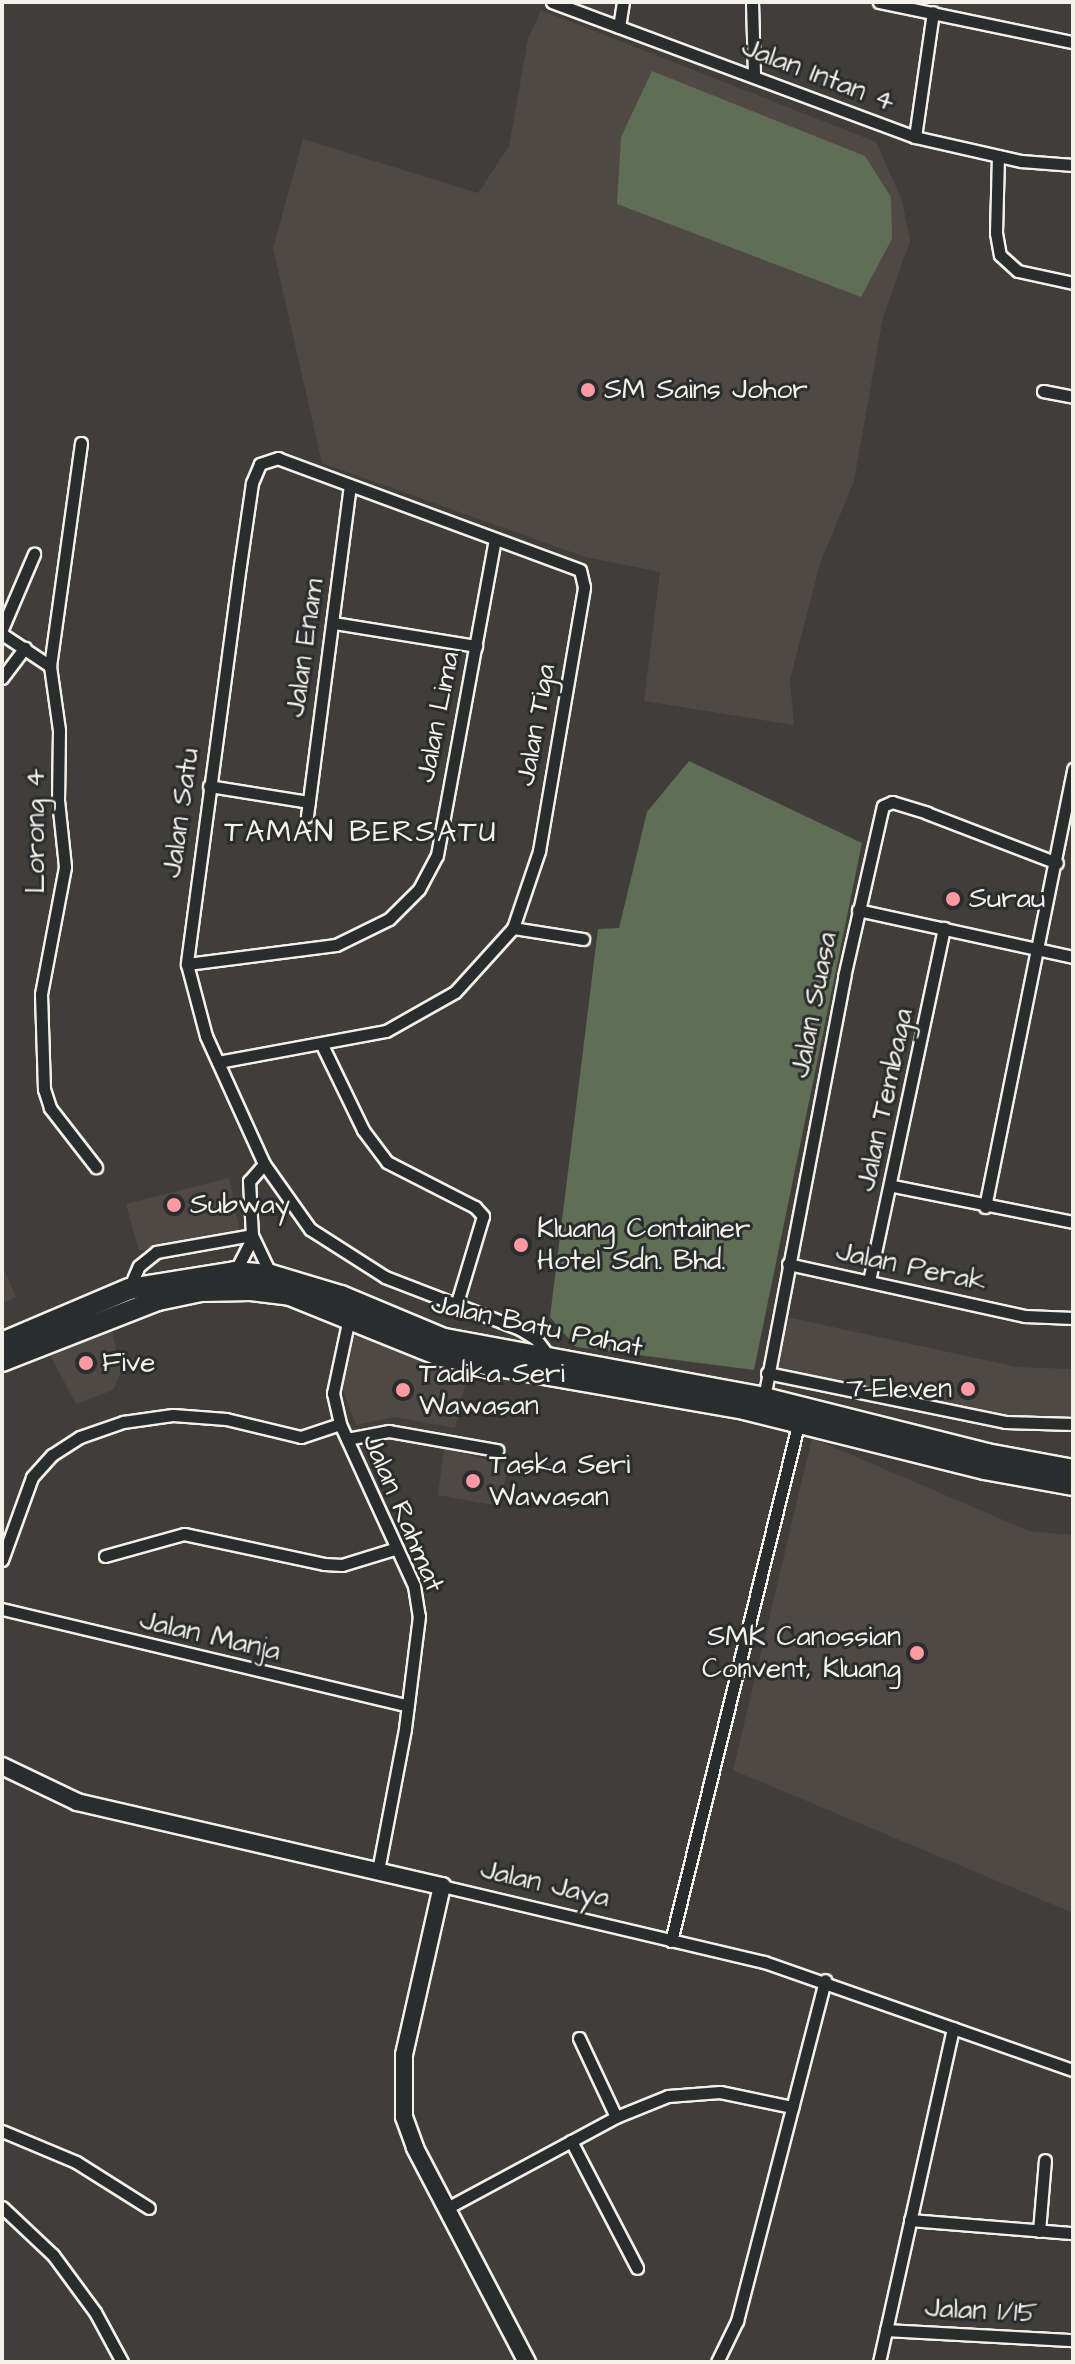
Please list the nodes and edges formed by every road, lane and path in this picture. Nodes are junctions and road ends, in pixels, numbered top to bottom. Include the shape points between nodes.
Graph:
1 (552, 2) edge
2 (623, 2) edge
3 (752, 2) edge
4 (879, 2) edge
5 (933, 12) junction
6 (619, 27) junction
7 (1073, 42) edge
8 (754, 75) junction
9 (915, 137) junction
10 (998, 156) junction
11 (1073, 165) edge
12 (1073, 283) edge
13 (1043, 391) dead end
14 (1073, 397) edge
15 (81, 443) dead end
16 (350, 486) junction
17 (495, 539) junction
18 (34, 554) dead end
19 (334, 623) junction
20 (2, 631) edge
21 (476, 646) junction
22 (25, 648) junction
23 (50, 666) junction
24 (2, 678) edge
25 (1073, 769) edge
26 (209, 786) junction
27 (309, 802) junction
28 (307, 816) dead end
29 (1057, 863) junction
30 (858, 910) junction
31 (513, 928) junction
32 (944, 928) junction
33 (583, 939) dead end
34 (1041, 948) junction
35 (1073, 957) edge
36 (187, 964) junction
37 (322, 1045) junction
38 (218, 1062) junction
39 (264, 1164) junction
40 (96, 1167) dead end
41 (893, 1186) junction
42 (985, 1207) junction
43 (1073, 1222) edge
44 (252, 1237) junction
45 (788, 1264) junction
46 (235, 1272) junction
47 (271, 1275) junction
48 (869, 1281) junction
49 (129, 1289) junction
50 (456, 1306) junction
51 (349, 1318) junction
52 (1073, 1318) edge
53 (2, 1343) edge
54 (2, 1361) edge
55 (553, 1363) junction
56 (767, 1373) junction
57 (764, 1398) junction
58 (799, 1421) junction
59 (340, 1424) junction
60 (1073, 1424) edge
61 (347, 1439) junction
62 (497, 1450) dead end
63 (1073, 1470) edge
64 (1073, 1485) edge
65 (394, 1549) junction
66 (105, 1556) dead end
67 (2, 1560) edge
68 (2, 1609) edge
69 (408, 1706) junction
70 (2, 1766) edge
71 (378, 1871) junction
72 (442, 1886) junction
73 (671, 1941) junction
74 (825, 1980) junction
75 (953, 2028) junction
76 (579, 2038) dead end
77 (1073, 2070) edge
78 (792, 2107) junction
79 (616, 2117) junction
80 (2, 2131) edge
81 (571, 2141) junction
82 (1045, 2160) dead end
83 (2, 2207) edge
84 (149, 2208) dead end
85 (447, 2208) junction
86 (910, 2220) junction
87 (1039, 2231) junction
88 (1073, 2233) edge
89 (637, 2268) dead end
90 (886, 2330) junction
91 (1073, 2340) edge
92 (122, 2362) edge
93 (527, 2362) edge
94 (717, 2362) edge
95 (879, 2362) edge

1 - 6 street, Jalan Intan 4
2 - 6 street
3 - 8 street
4 - 5 street
5 - 7 street
5 - 9 street
6 - 8 street, Jalan Intan 4
8 - 9 street, Jalan Intan 4
9 - 10 street, Jalan Intan 4
10 - 11 street, Jalan Intan 4
10 - 12 street via 1000,255 1018,271
13 - 14 street
15 - 23 street, Lorong 4
16 - 17 street, Jalan Satu
16 - 19 street, Jalan Enam
16 - 26 street, Jalan Satu via 275,457 255,472
17 - 21 street, Jalan Lima
17 - 31 street, Jalan Tiga via 573,566 585,581 539,851
18 - 20 street
19 - 21 street
19 - 27 street, Jalan Enam
20 - 22 street
21 - 36 street, Jalan Lima via 437,855 413,896 389,919 336,945
22 - 23 street
22 - 24 street
23 - 40 street, Lorong 4 via 60,746 58,800 65,867 61,905 41,979 44,1089 62,1129
25 - 29 street
26 - 27 street
26 - 36 street, Jalan Satu
27 - 28 street, Jalan Enam
29 - 30 street, Jalan Suasa via 888,802 875,825
29 - 34 street
30 - 32 street
30 - 45 street, Jalan Suasa
31 - 33 street
31 - 37 street, Jalan Tiga via 481,968 429,1010 365,1038
32 - 34 street
32 - 41 street, Jalan Tembaga
34 - 35 street
34 - 42 street
36 - 38 street, Jalan Satu
37 - 38 street, Jalan Tiga
37 - 50 street via 363,1130 387,1162 483,1216
38 - 39 street, Jalan Satu
39 - 44 street via 249,1181
39 - 50 street, Jalan Satu via 310,1229 330,1245 385,1277
41 - 42 street
41 - 48 street, Jalan Tembaga
42 - 43 street
44 - 46 street
44 - 47 street
44 - 49 street via 156,1252 139,1266
45 - 48 street, Jalan Perak
45 - 56 street, Jalan Suasa
46 - 47 highway, Jalan Batu Pahat
46 - 49 highway, Jalan Batu Pahat
47 - 55 highway, Jalan Batu Pahat via 341,1296 444,1339
48 - 52 street, Jalan Perak via 1025,1316
49 - 53 highway, Jalan Batu Pahat
50 - 55 street, Jalan Satu via 536,1339
51 - 54 highway, Jalan Batu Pahat via 290,1295 201,1291 113,1314
51 - 58 highway, Jalan Batu Pahat via 441,1356
51 - 59 street, Jalan Rahmat via 333,1393
55 - 57 highway, Jalan Batu Pahat
56 - 57 street, Jalan Suasa
56 - 60 street via 1005,1422
57 - 63 highway, Jalan Batu Pahat
58 - 64 highway, Jalan Batu Pahat via 984,1469
58 - 73 street
59 - 61 street, Jalan Rahmat
59 - 67 street via 301,1437 226,1419 173,1415 123,1422 80,1437 32,1477
61 - 62 street via 398,1432
61 - 65 street, Jalan Rahmat
65 - 66 street via 342,1565 324,1564 184,1534
65 - 69 street, Jalan Rahmat via 414,1586 419,1616
68 - 69 street, Jalan Manja
69 - 71 street, Jalan Rahmat
70 - 71 street, Jalan Jaya via 77,1802
71 - 72 street, Jalan Jaya
72 - 73 street, Jalan Jaya
72 - 85 street via 401,2087 415,2148
73 - 74 street, Jalan Jaya
74 - 75 street, Jalan Jaya
74 - 78 street
75 - 77 street, Jalan Jaya
75 - 86 street
76 - 79 street
78 - 79 street via 720,2092 684,2093
78 - 94 street via 737,2321
79 - 81 street
80 - 84 street via 76,2162
81 - 85 street
81 - 89 street
82 - 87 street
83 - 92 street via 61,2265
85 - 93 street
86 - 87 street
86 - 90 street
87 - 88 street
90 - 91 street, Jalan 1/15
90 - 95 street

